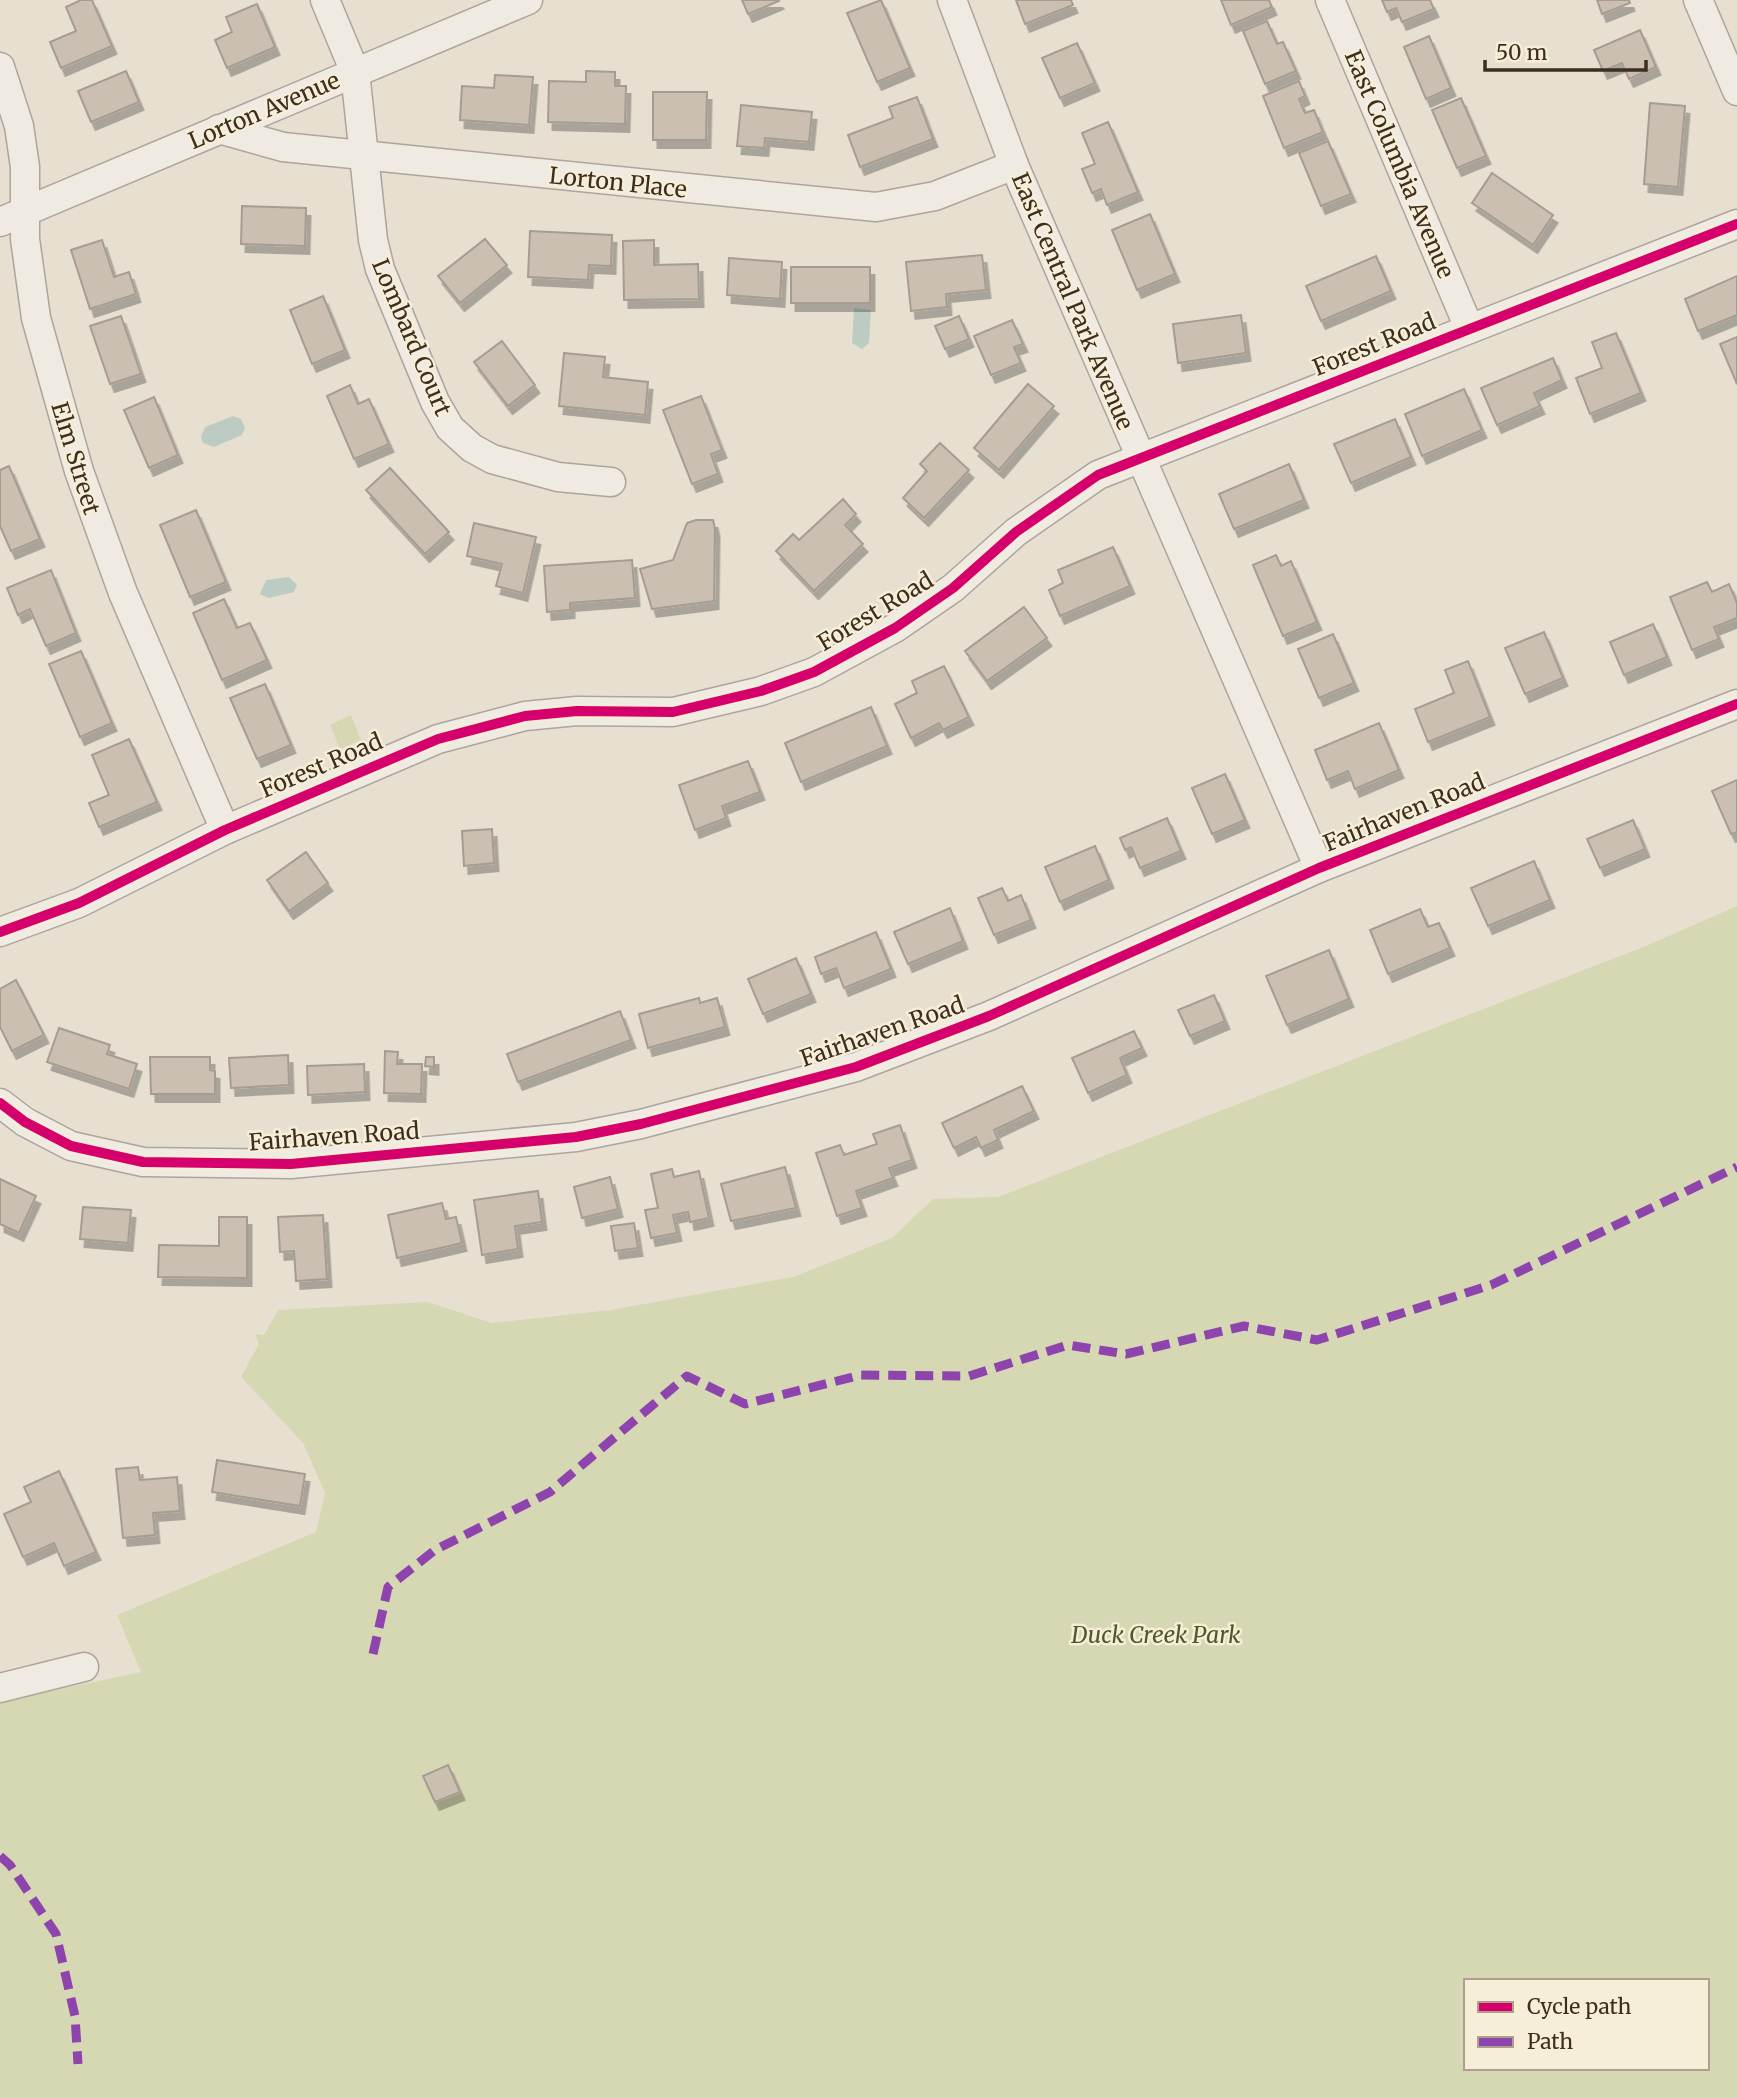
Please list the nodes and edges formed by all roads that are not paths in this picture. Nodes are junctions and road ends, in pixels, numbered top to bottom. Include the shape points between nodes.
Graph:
1 (324, 0) edge
2 (528, 0) edge
3 (952, 0) edge
4 (1330, 0) edge
5 (1698, 0) edge
6 (0, 67) edge
7 (355, 72) junction
8 (1737, 91) edge
9 (219, 129) junction
10 (365, 156) junction
11 (1014, 165) junction
12 (12, 216) edge
13 (1737, 224) edge
14 (1469, 328) junction
15 (1140, 457) junction
16 (611, 482) dead end
17 (1737, 704) edge
18 (225, 830) junction
19 (1319, 868) junction
20 (0, 932) edge
21 (0, 1103) edge
22 (84, 1667) dead end
23 (0, 1688) edge

1 - 7 street, Lombard Court
2 - 7 street, Lorton Avenue
3 - 11 street, East Central Park Avenue
4 - 14 street, East Columbia Avenue
5 - 8 street
6 - 12 street, Elm Street via 19,126 25,167
7 - 9 street, Lorton Avenue
7 - 10 street, Lombard Court
9 - 10 street, Lorton Place via 282,147
9 - 12 street, Lorton Avenue
10 - 11 street, Lorton Place via 876,207 935,196
10 - 16 street, Lombard Court via 380,269 450,428 492,459 558,477
11 - 15 street, East Central Park Avenue
12 - 18 street, Elm Street via 79,471 123,593
13 - 14 street, Forest Road
14 - 15 street, Forest Road
15 - 18 street, Forest Road via 1098,475 1016,532 953,588 894,628 814,672 761,691 673,712 577,711 487,725 386,759
15 - 19 street, East Central Park Avenue
17 - 19 street, Fairhaven Road
18 - 20 street, Forest Road via 79,903
19 - 21 street, Fairhaven Road via 989,1016 856,1067 576,1137 291,1164 143,1162 71,1146
22 - 23 street

